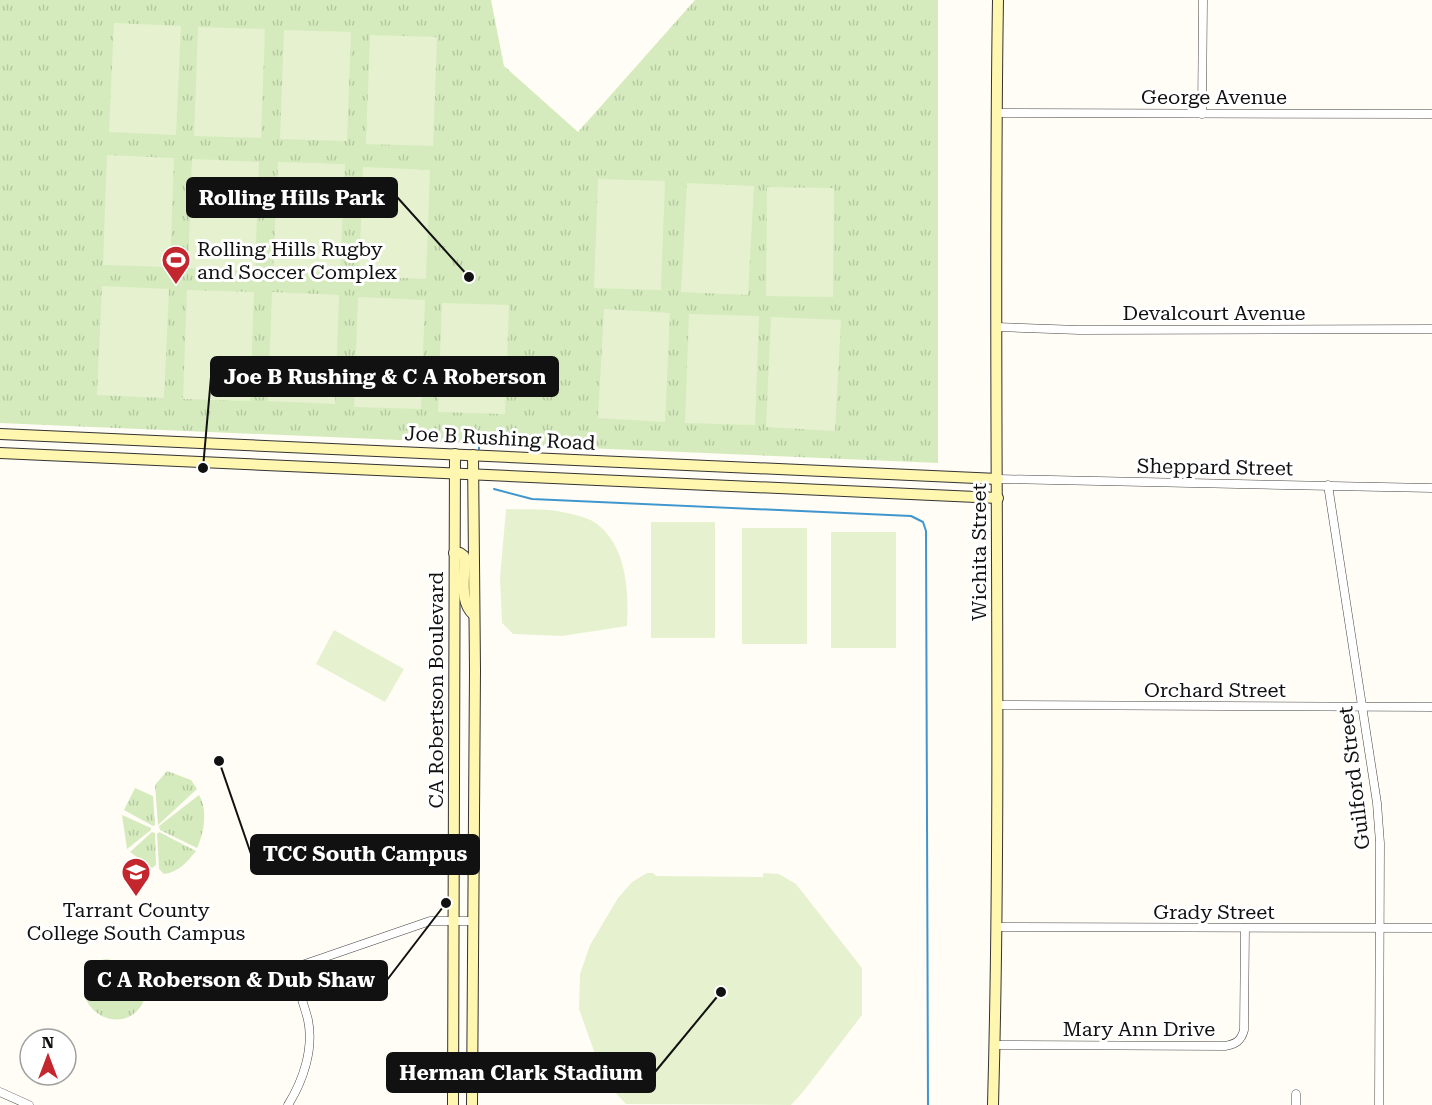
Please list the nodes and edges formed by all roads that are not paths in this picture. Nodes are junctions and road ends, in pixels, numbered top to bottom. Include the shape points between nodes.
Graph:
1 (998, 0) edge
2 (1203, 0) edge
3 (996, 113) junction
4 (1202, 114) junction
5 (1432, 114) edge
6 (997, 327) junction
7 (1432, 328) edge
8 (0, 434) edge
9 (77, 438) junction
10 (223, 444) junction
11 (0, 453) edge
12 (455, 454) junction
13 (473, 454) junction
14 (76, 456) junction
15 (221, 463) junction
16 (455, 474) junction
17 (473, 475) junction
18 (998, 479) junction
19 (1328, 485) junction
20 (1432, 488) edge
21 (998, 498) junction
22 (454, 553) junction
23 (474, 615) junction
24 (475, 670) junction
25 (454, 671) junction
26 (997, 705) junction
27 (1362, 707) junction
28 (1432, 707) edge
29 (456, 775) junction
30 (473, 775) junction
31 (454, 920) junction
32 (472, 921) junction
33 (996, 927) junction
34 (1245, 928) junction
35 (1379, 928) junction
36 (1432, 928) edge
37 (995, 1044) junction
38 (0, 1092) edge
39 (1296, 1094) dead end
40 (29, 1105) edge
41 (288, 1105) edge
42 (453, 1105) edge
43 (472, 1105) edge
44 (993, 1105) edge
45 (1296, 1105) edge
46 (1379, 1105) edge

1 - 3 street, Wichita Street
2 - 4 street
3 - 4 street, George Avenue
3 - 6 street, Wichita Street
4 - 5 street, George Avenue
6 - 7 street, Devalcourt Avenue
6 - 18 street, Wichita Street
8 - 9 street, Joe B Rushing Road
9 - 10 street, Joe B Rushing Road
9 - 14 street
10 - 12 street, Joe B Rushing Road
10 - 15 street
11 - 14 street, Joe B Rushing Road
12 - 13 street, Joe B Rushing Road
12 - 16 street, CA Robertson Boulevard
13 - 17 street, CA Robertson Boulevard
13 - 18 street, Joe B Rushing Road
14 - 15 street, Joe B Rushing Road
15 - 16 street, Joe B Rushing Road
16 - 17 street, Joe B Rushing Road
16 - 22 street, CA Robertson Boulevard
17 - 21 street, Joe B Rushing Road
17 - 23 street, CA Robertson Boulevard
18 - 19 street, Sheppard Street
18 - 21 street, Wichita Street
19 - 20 street, Sheppard Street
19 - 27 street, Guilford Street
21 - 26 street, Wichita Street
22 - 23 street via 464,556 465,602
22 - 25 street, CA Robertson Boulevard
23 - 24 street, CA Robertson Boulevard
24 - 25 street
24 - 30 street, CA Robertson Boulevard
25 - 29 street, CA Robertson Boulevard
26 - 27 street, Orchard Street
26 - 33 street, Wichita Street
27 - 28 street, Orchard Street
27 - 35 street, Guilford Street via 1378,823
29 - 30 street
29 - 31 street, CA Robertson Boulevard
30 - 32 street, CA Robertson Boulevard
31 - 32 street
31 - 41 street via 416,925 305,964 298,970 309,1038 306,1064
31 - 42 street, CA Robertson Boulevard
32 - 43 street, CA Robertson Boulevard
33 - 34 street, Grady Street
33 - 37 street, Wichita Street
34 - 35 street, Grady Street
34 - 37 street, Mary Ann Drive via 1244,1030 1242,1039 1235,1044
35 - 36 street, Grady Street
35 - 46 street, Guilford Street
37 - 44 street, Wichita Street
38 - 40 street
39 - 45 street

